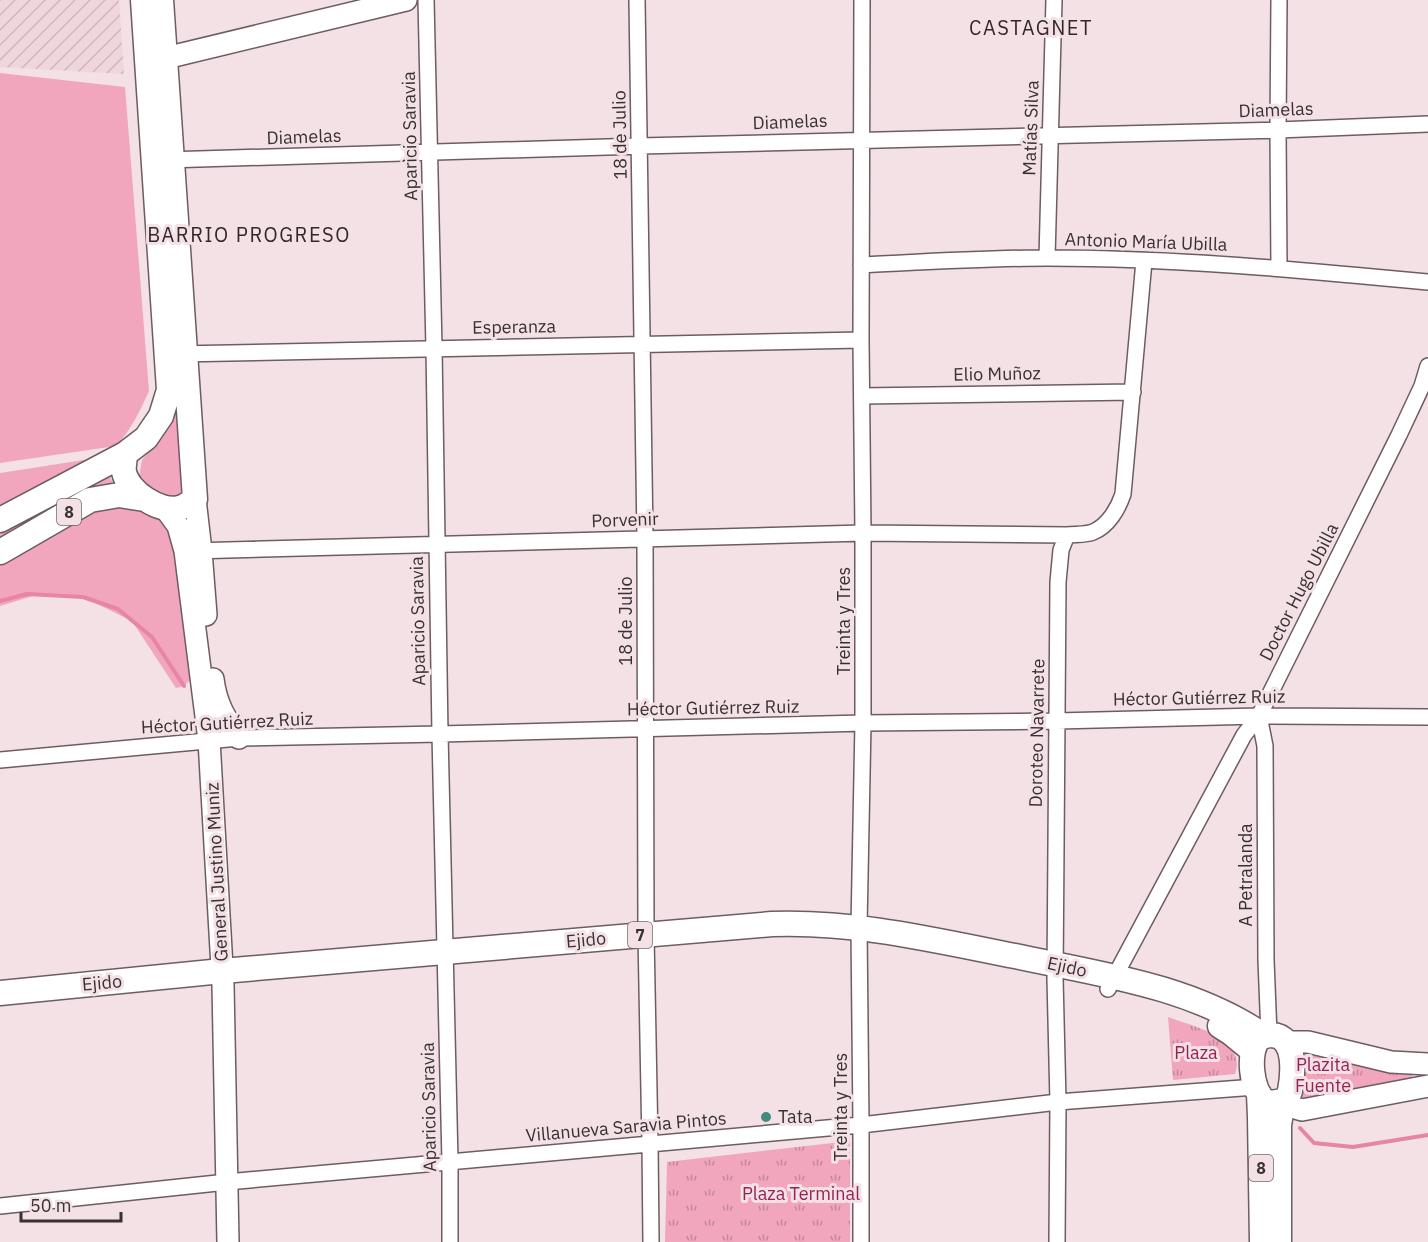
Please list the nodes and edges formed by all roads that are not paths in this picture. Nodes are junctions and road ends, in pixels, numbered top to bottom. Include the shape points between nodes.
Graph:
1 (143, 0) edge
2 (161, 0) edge
3 (406, 0) edge
4 (426, 0) edge
5 (638, 0) edge
6 (862, 0) edge
7 (1054, 0) edge
8 (1279, 0) edge
9 (157, 60) junction
10 (1428, 124) edge
11 (1278, 130) junction
12 (1050, 135) junction
13 (861, 140) junction
14 (640, 146) junction
15 (429, 153) junction
16 (163, 160) junction
17 (1047, 258) junction
18 (1144, 261) junction
19 (861, 265) junction
20 (1279, 268) junction
21 (1428, 282) edge
22 (861, 340) junction
23 (642, 344) junction
24 (434, 348) junction
25 (177, 354) junction
26 (1428, 366) edge
27 (1422, 386) junction
28 (1133, 392) junction
29 (862, 396) junction
30 (1428, 401) edge
31 (125, 454) junction
32 (195, 499) junction
33 (155, 503) junction
34 (0, 520) edge
35 (863, 533) junction
36 (1067, 535) junction
37 (645, 539) junction
38 (436, 545) junction
39 (193, 551) junction
40 (0, 552) edge
41 (1259, 716) junction
42 (1428, 717) edge
43 (1057, 721) junction
44 (863, 723) junction
45 (646, 729) junction
46 (440, 734) junction
47 (239, 738) junction
48 (209, 740) junction
49 (0, 760) edge
50 (859, 933) junction
51 (646, 941) junction
52 (445, 959) junction
53 (1055, 971) junction
54 (223, 978) junction
55 (1111, 983) junction
56 (0, 993) edge
57 (0, 1007) edge
58 (1268, 1041) junction
59 (1428, 1064) edge
60 (1428, 1086) edge
61 (1257, 1091) junction
62 (1283, 1101) junction
63 (1058, 1102) junction
64 (861, 1125) junction
65 (651, 1144) junction
66 (450, 1162) junction
67 (227, 1182) junction
68 (0, 1206) edge
69 (228, 1242) edge
70 (450, 1242) edge
71 (651, 1242) edge
72 (861, 1242) edge
73 (1057, 1242) edge
74 (1262, 1242) edge
75 (1279, 1242) edge

1 - 9 main road, 8
2 - 9 main road, 8
3 - 9 street
4 - 15 street, Aparicio Saravia
5 - 14 street, 18 de Julio
6 - 13 street, Treinta y Tres
7 - 12 street, Matías Silva
8 - 11 street
9 - 16 main road, 8
10 - 11 street, Diamelas
11 - 12 street, Diamelas
11 - 20 street
12 - 13 street, Diamelas
12 - 17 street, Matías Silva
13 - 14 street, Diamelas
13 - 19 street, Treinta y Tres
14 - 15 street, Diamelas
14 - 23 street, 18 de Julio
15 - 16 street, Diamelas
15 - 24 street, Aparicio Saravia
16 - 25 main road, 8
17 - 18 street, Antonio María Ubilla
17 - 19 street, Antonio María Ubilla
18 - 20 street, Antonio María Ubilla
18 - 28 street
19 - 22 street, Treinta y Tres
20 - 21 street, Antonio María Ubilla
22 - 23 street, Esperanza
22 - 29 street, Treinta y Tres
23 - 24 street, Esperanza
23 - 37 street, 18 de Julio
24 - 25 street, Esperanza
24 - 38 street, Aparicio Saravia
25 - 31 main road, 8 via 161,416 146,438
25 - 32 main road, 8
26 - 27 street, Doctor Hugo Ubilla
27 - 30 street
27 - 41 street, Doctor Hugo Ubilla
28 - 29 street, Elio Muñoz
28 - 36 street via 1119,507 1092,532
29 - 35 street, Treinta y Tres
31 - 33 main road via 124,472 132,488
31 - 34 main road, 8
32 - 33 main road, 8 via 179,508
32 - 39 street, General Justino Muniz
33 - 39 street, General Justino Muniz via 178,526
33 - 40 main road, 8 via 118,495 90,500
35 - 36 street, Porvenir
35 - 37 street, Porvenir
35 - 44 street, Treinta y Tres
36 - 43 street, Doroteo Navarrete via 1061,550 1058,582
37 - 38 street, Porvenir
37 - 45 street, 18 de Julio
38 - 39 street, Porvenir
38 - 46 street, Aparicio Saravia
39 - 47 street, General Justino Muniz via 214,694
39 - 48 street, General Justino Muniz
41 - 42 street, Héctor Gutiérrez Ruiz
41 - 43 street, Héctor Gutiérrez Ruiz
41 - 55 street, Doctor Hugo Ubilla via 1244,735
41 - 58 street, A Petralanda via 1265,746
43 - 44 street, Héctor Gutiérrez Ruiz
43 - 53 street, Doroteo Navarrete
44 - 45 street, Héctor Gutiérrez Ruiz
44 - 50 street, Treinta y Tres
45 - 46 street, Héctor Gutiérrez Ruiz
45 - 51 street, 18 de Julio
46 - 47 street, Héctor Gutiérrez Ruiz
46 - 52 street, Aparicio Saravia
47 - 48 street, Héctor Gutiérrez Ruiz
48 - 49 street, Héctor Gutiérrez Ruiz
48 - 54 street, General Justino Muniz
50 - 51 main road, Ejido / 7
50 - 53 main road, Ejido / 7 via 980,962
50 - 64 street, Treinta y Tres
51 - 52 main road, Ejido / 7
51 - 65 street, 18 de Julio
52 - 54 main road, Ejido / 7
52 - 66 street, Aparicio Saravia
53 - 55 main road, Ejido / 7
53 - 63 street, Doroteo Navarrete
54 - 56 main road, Ejido / 7
54 - 57 main road, Ejido / 7
54 - 67 street, General Justino Muniz
55 - 58 main road, Ejido / 7 via 1215,1023 1231,1033
58 - 59 street via 1308,1042 1391,1062
58 - 61 main road via 1253,1068
58 - 62 main road via 1290,1049 1292,1056 1292,1083
60 - 62 street via 1302,1110
61 - 62 main road via 1263,1100
61 - 63 street, Villanueva Saravia Pintos
61 - 74 main road, 8
62 - 75 main road, 8 via 1279,1125
63 - 64 street, Villanueva Saravia Pintos
63 - 73 street, Doroteo Navarrete
64 - 65 street, Villanueva Saravia Pintos
64 - 72 street, Treinta y Tres
65 - 66 street, Villanueva Saravia Pintos
65 - 71 street, 18 de Julio
66 - 67 street, Villanueva Saravia Pintos
66 - 70 street, Aparicio Saravia
67 - 68 street, Villanueva Saravia Pintos
67 - 69 street, General Justino Muniz

